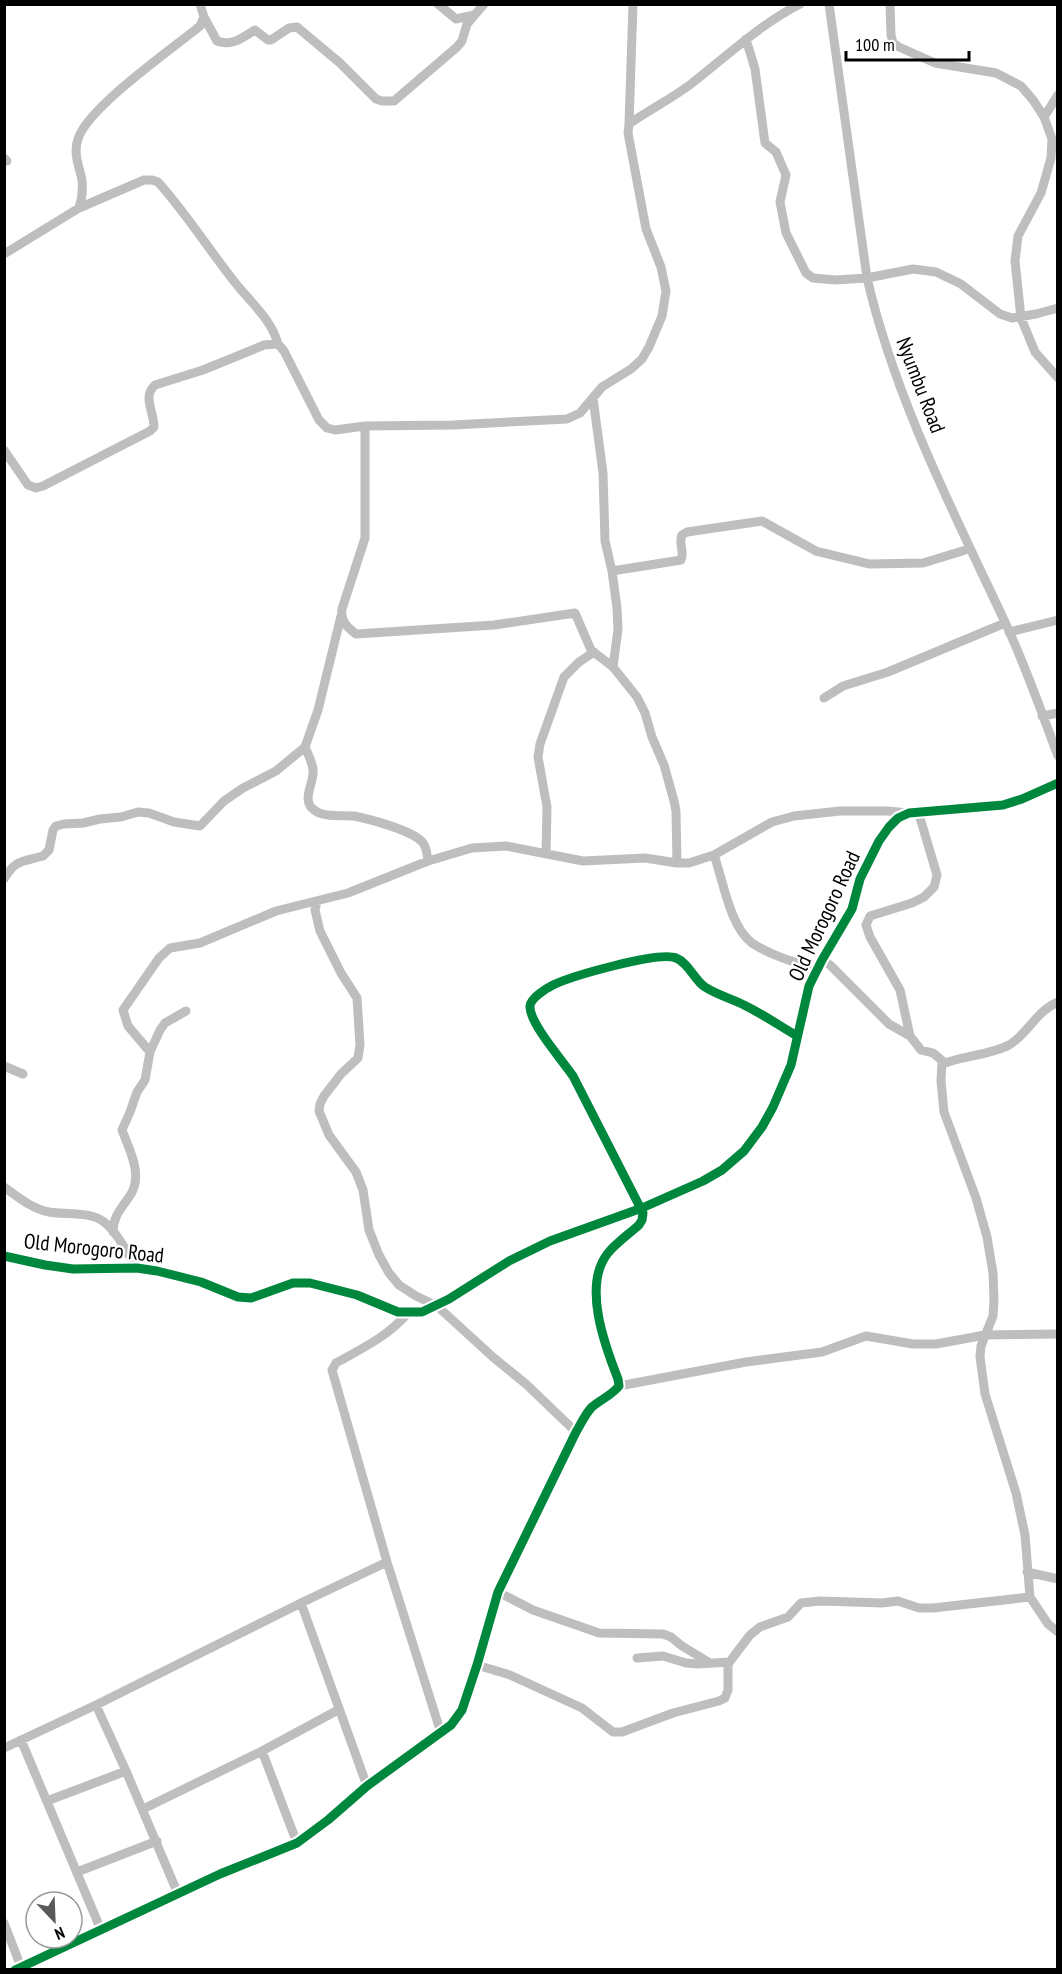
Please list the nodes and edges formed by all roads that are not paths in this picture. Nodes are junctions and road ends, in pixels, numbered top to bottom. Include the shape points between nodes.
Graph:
1 (200, 4) edge
2 (438, 4) edge
3 (484, 4) edge
4 (633, 4) edge
5 (800, 4) edge
6 (829, 4) edge
7 (890, 4) edge
8 (474, 15) junction
9 (204, 17) junction
10 (746, 39) junction
11 (1058, 95) edge
12 (1044, 117) junction
13 (629, 124) junction
14 (1055, 139) edge
15 (80, 208) junction
16 (4, 254) edge
17 (867, 278) junction
18 (1058, 308) edge
19 (1021, 318) junction
20 (278, 344) junction
21 (1058, 378) edge
22 (592, 398) junction
23 (365, 426) junction
24 (4, 450) edge
25 (969, 549) junction
26 (612, 571) junction
27 (341, 616) junction
28 (1058, 620) edge
29 (1007, 627) junction
30 (356, 634) junction
31 (336, 637) junction
32 (594, 652) junction
33 (613, 667) junction
34 (824, 698) dead end
35 (1058, 713) edge
36 (1042, 716) junction
37 (305, 747) junction
38 (1058, 756) edge
39 (1058, 783) edge
40 (913, 812) junction
41 (546, 854) junction
42 (714, 855) junction
43 (428, 861) junction
44 (677, 863) junction
45 (4, 879) edge
46 (318, 902) junction
47 (822, 960) junction
48 (817, 970) junction
49 (1058, 1002) edge
50 (186, 1011) dead end
51 (797, 1036) junction
52 (910, 1036) junction
53 (150, 1052) junction
54 (942, 1062) junction
55 (4, 1066) edge
56 (23, 1074) dead end
57 (4, 1187) edge
58 (642, 1208) junction
59 (113, 1232) junction
60 (4, 1256) edge
61 (137, 1268) junction
62 (437, 1306) junction
63 (408, 1313) junction
64 (1058, 1334) edge
65 (985, 1335) junction
66 (619, 1386) junction
67 (576, 1432) junction
68 (387, 1562) junction
69 (1027, 1572) junction
70 (1058, 1579) edge
71 (498, 1592) junction
72 (1030, 1597) junction
73 (301, 1603) junction
74 (1058, 1632) edge
75 (637, 1658) dead end
76 (729, 1662) junction
77 (710, 1663) junction
78 (477, 1665) junction
79 (96, 1705) junction
80 (338, 1710) junction
81 (441, 1733) junction
82 (21, 1740) junction
83 (4, 1748) edge
84 (262, 1751) junction
85 (126, 1771) junction
86 (368, 1786) junction
87 (47, 1801) junction
88 (143, 1809) junction
89 (157, 1841) junction
90 (297, 1843) junction
91 (77, 1872) junction
92 (178, 1894) junction
93 (4, 1923) edge
94 (101, 1930) junction
95 (18, 1968) edge

1 - 9 street
2 - 8 street via 456,19
3 - 8 street
4 - 13 street
5 - 10 street
6 - 17 street, Nyumbu Road
7 - 12 street via 893,43 935,63 996,73 1021,86
8 - 9 street via 457,46 394,101 376,99 297,27 271,40 255,30 224,44 217,41
9 - 15 street via 200,26 84,124 77,141
10 - 13 street via 692,83
10 - 17 street via 755,69 765,143 776,152 786,175 780,210 790,244 813,278
11 - 12 street
12 - 14 street
13 - 22 street via 646,229 661,267 665,302 642,359
14 - 19 street via 1044,185 1015,247
15 - 16 street
15 - 20 street via 144,180 158,182 268,321
17 - 19 street via 913,269 936,272 960,284 1000,314
17 - 25 street, Nyumbu Road via 889,355
18 - 19 street
19 - 21 street via 1035,352
20 - 23 street via 327,428
20 - 24 street via 264,345 155,385 148,398 154,421 150,431 43,486 28,485
22 - 23 street via 574,417 556,421
22 - 26 street via 603,473 605,541
23 - 27 street via 365,538
25 - 26 street via 923,563 870,564 816,551 762,521 687,532 680,538 681,560
25 - 29 street, Nyumbu Road
26 - 33 street via 618,629
27 - 30 street
27 - 31 street
28 - 29 street
29 - 34 street via 843,686
29 - 36 street, Nyumbu Road
30 - 31 street
30 - 32 street via 494,625 572,612
31 - 37 street
32 - 33 street
32 - 41 street via 564,677 540,744 538,757 547,807
33 - 44 street via 637,697 664,765 676,811
35 - 36 street
36 - 38 street, Nyumbu Road
37 - 43 street via 314,770 308,800 311,807 317,812 385,824 417,837 423,841
37 - 45 street via 276,771 224,801 200,826 138,812 56,826 47,854 16,863
39 - 40 street via 1003,805
40 - 42 street via 840,811 794,816 749,833
40 - 47 street, Old Morogoro Road via 898,818 879,841 860,879 852,909
40 - 52 street via 937,875 934,887 912,903 870,916 866,925 900,990
41 - 43 street via 517,848 472,848
41 - 44 street via 583,861 645,858
42 - 44 street
42 - 48 street via 735,922 744,936 777,956
43 - 46 street
46 - 53 street via 292,906 206,941 165,951 123,1010 128,1026
46 - 62 street via 315,910 320,931 357,998 360,1045 358,1058 324,1096 319,1111 329,1135 356,1172 369,1230 389,1273 399,1284
47 - 48 street, Old Morogoro Road
47 - 52 street via 889,1024
48 - 51 street, Old Morogoro Road via 809,986
49 - 54 street via 1037,1015 1010,1045
50 - 53 street via 165,1023
51 - 58 street, Old Morogoro Road via 791,1065 773,1107 744,1151 703,1181
51 - 58 street via 704,986 675,957 636,959 552,985 536,996 530,1003 533,1018 573,1076
52 - 54 street via 921,1050 933,1053
53 - 59 street via 145,1080 122,1130 135,1165 135,1182 113,1222
54 - 65 street via 944,1112 976,1198 993,1273 993,1316
55 - 56 street
57 - 59 street via 47,1212 96,1218
58 - 62 street, Old Morogoro Road via 540,1246
58 - 66 street via 642,1221 607,1254 597,1283 598,1321
59 - 61 street
60 - 61 street, Old Morogoro Road via 73,1269
61 - 63 street, Old Morogoro Road via 201,1282 238,1298 251,1298 293,1283 310,1283
62 - 63 street, Old Morogoro Road
62 - 67 street
63 - 68 street via 396,1326 336,1363 332,1370
64 - 65 street
65 - 66 street via 936,1344 866,1336 822,1352
65 - 69 street via 980,1357 985,1394 1016,1493 1025,1535
66 - 67 street via 587,1413
67 - 71 street
68 - 73 street
68 - 81 street
69 - 70 street
69 - 72 street
71 - 77 street via 533,1610 599,1633 663,1634
71 - 78 street
72 - 74 street
72 - 76 street via 933,1608 898,1601 801,1603 788,1617 750,1635
73 - 79 street
73 - 80 street
75 - 77 street via 663,1656 686,1663
76 - 77 street
76 - 78 street via 725,1698 622,1732 613,1732 582,1708 510,1675
78 - 81 street via 462,1710
79 - 82 street
79 - 85 street
80 - 84 street
80 - 86 street
81 - 86 street
82 - 83 street
82 - 87 street
84 - 88 street
84 - 90 street
85 - 87 street
85 - 88 street
86 - 90 street
87 - 91 street
88 - 89 street
89 - 91 street
89 - 92 street
90 - 92 street
91 - 94 street
92 - 94 street
93 - 95 street
94 - 95 street

